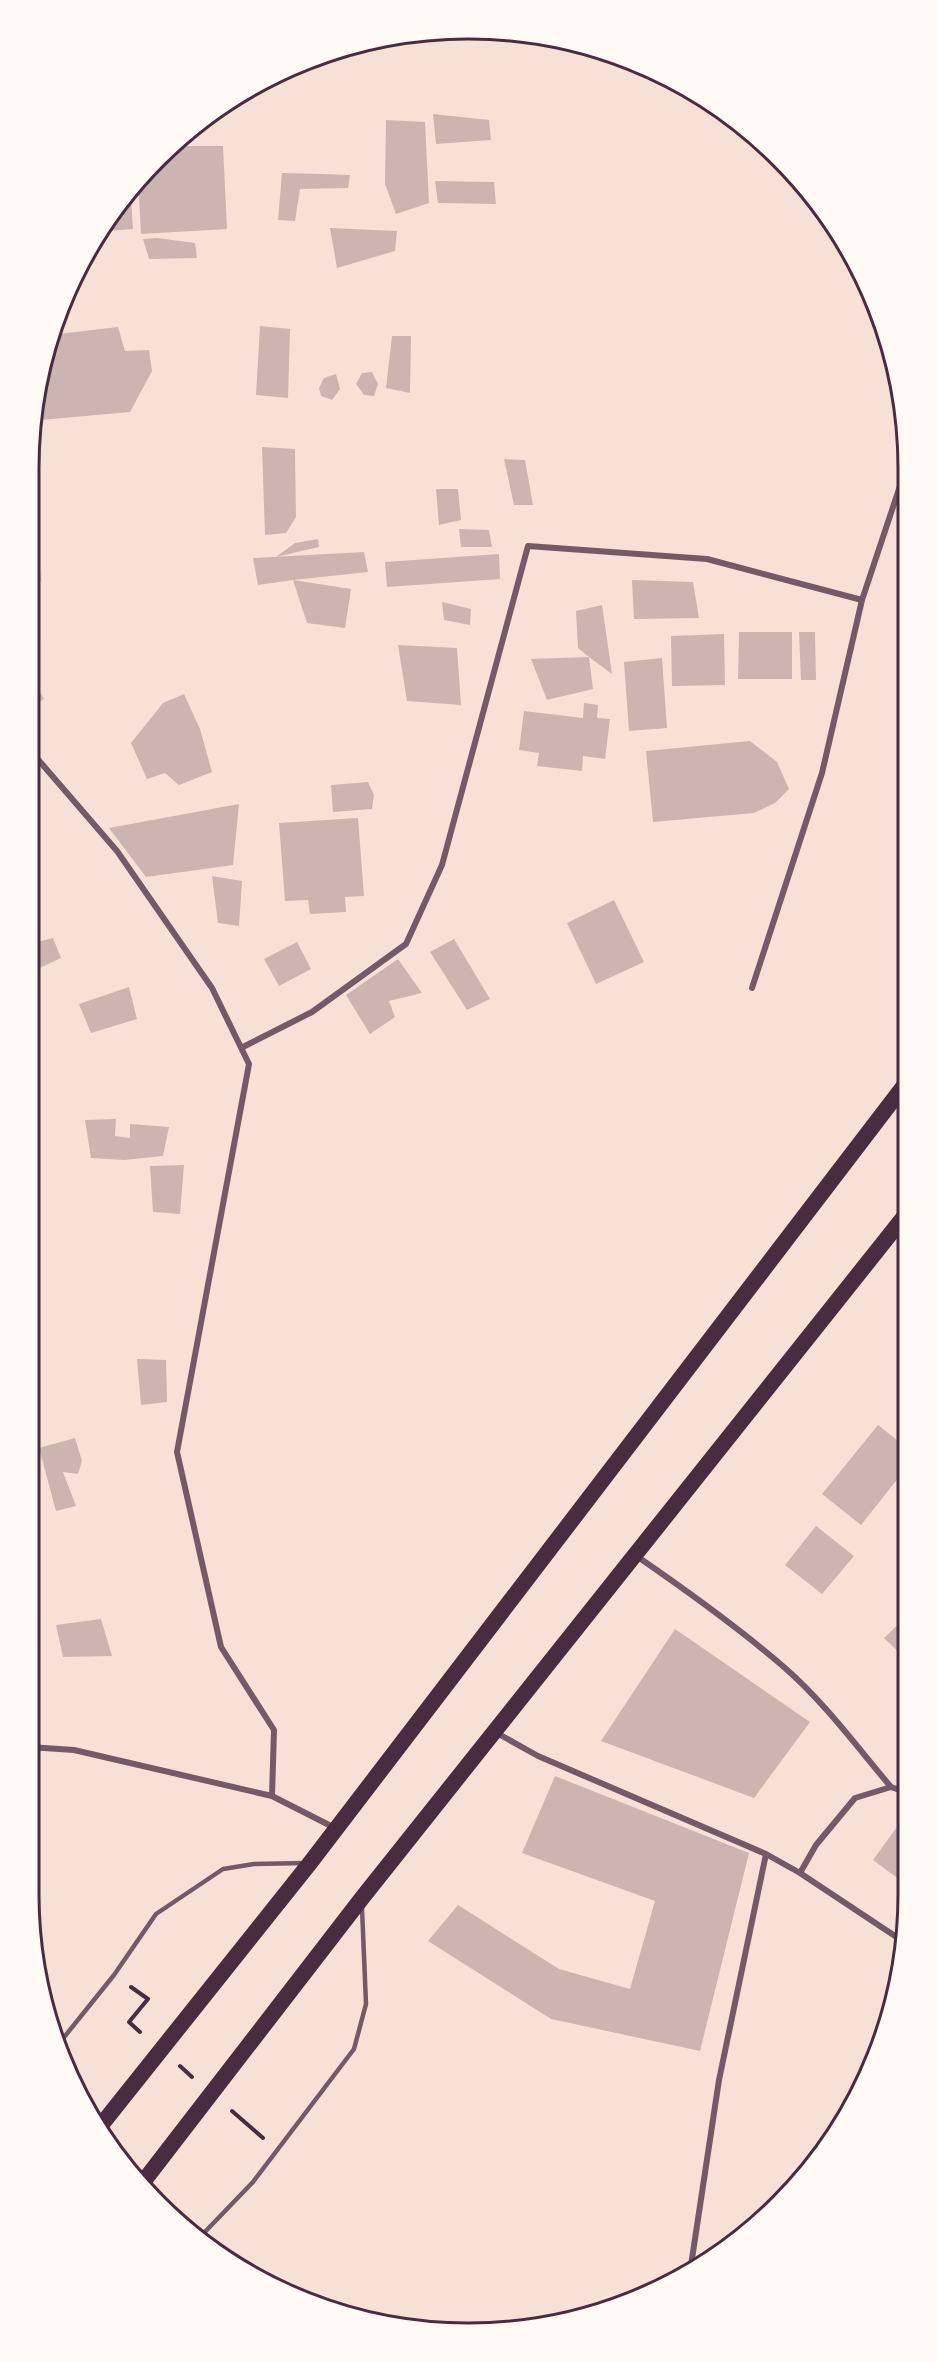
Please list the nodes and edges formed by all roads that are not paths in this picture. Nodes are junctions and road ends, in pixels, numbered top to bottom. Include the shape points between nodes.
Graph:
1 (898, 492) edge
2 (862, 600) junction
3 (39, 762) edge
4 (752, 988) dead end
5 (241, 1048) junction
6 (898, 1093) edge
7 (898, 1224) edge
8 (635, 1555) junction
9 (495, 1732) junction
10 (39, 1748) edge
11 (891, 1787) junction
12 (898, 1789) edge
13 (272, 1796) junction
14 (336, 1828) junction
15 (766, 1854) junction
16 (310, 1863) junction
17 (800, 1873) junction
18 (362, 1898) junction
19 (895, 1936) edge
20 (64, 2037) edge
21 (104, 2121) edge
22 (147, 2178) edge
23 (205, 2232) edge
24 (692, 2260) edge

1 - 2 street
2 - 4 street via 822,773
2 - 5 street via 707,559 528,546 442,864 406,944 312,1012
3 - 5 street via 117,852 212,988
5 - 13 street via 249,1064 177,1452 221,1647 274,1730
6 - 14 highway
7 - 8 highway
8 - 9 highway
8 - 11 street via 786,1669
9 - 15 street via 538,1756
9 - 18 highway
10 - 13 street via 74,1750
11 - 12 street
11 - 17 street via 855,1798 816,1845
13 - 14 street
14 - 16 highway
15 - 17 street
15 - 24 street via 719,2080
16 - 20 lane via 223,1869 156,1914 114,1976
16 - 21 highway
17 - 19 street
18 - 22 highway
18 - 23 lane via 366,2004 354,2049 254,2182

